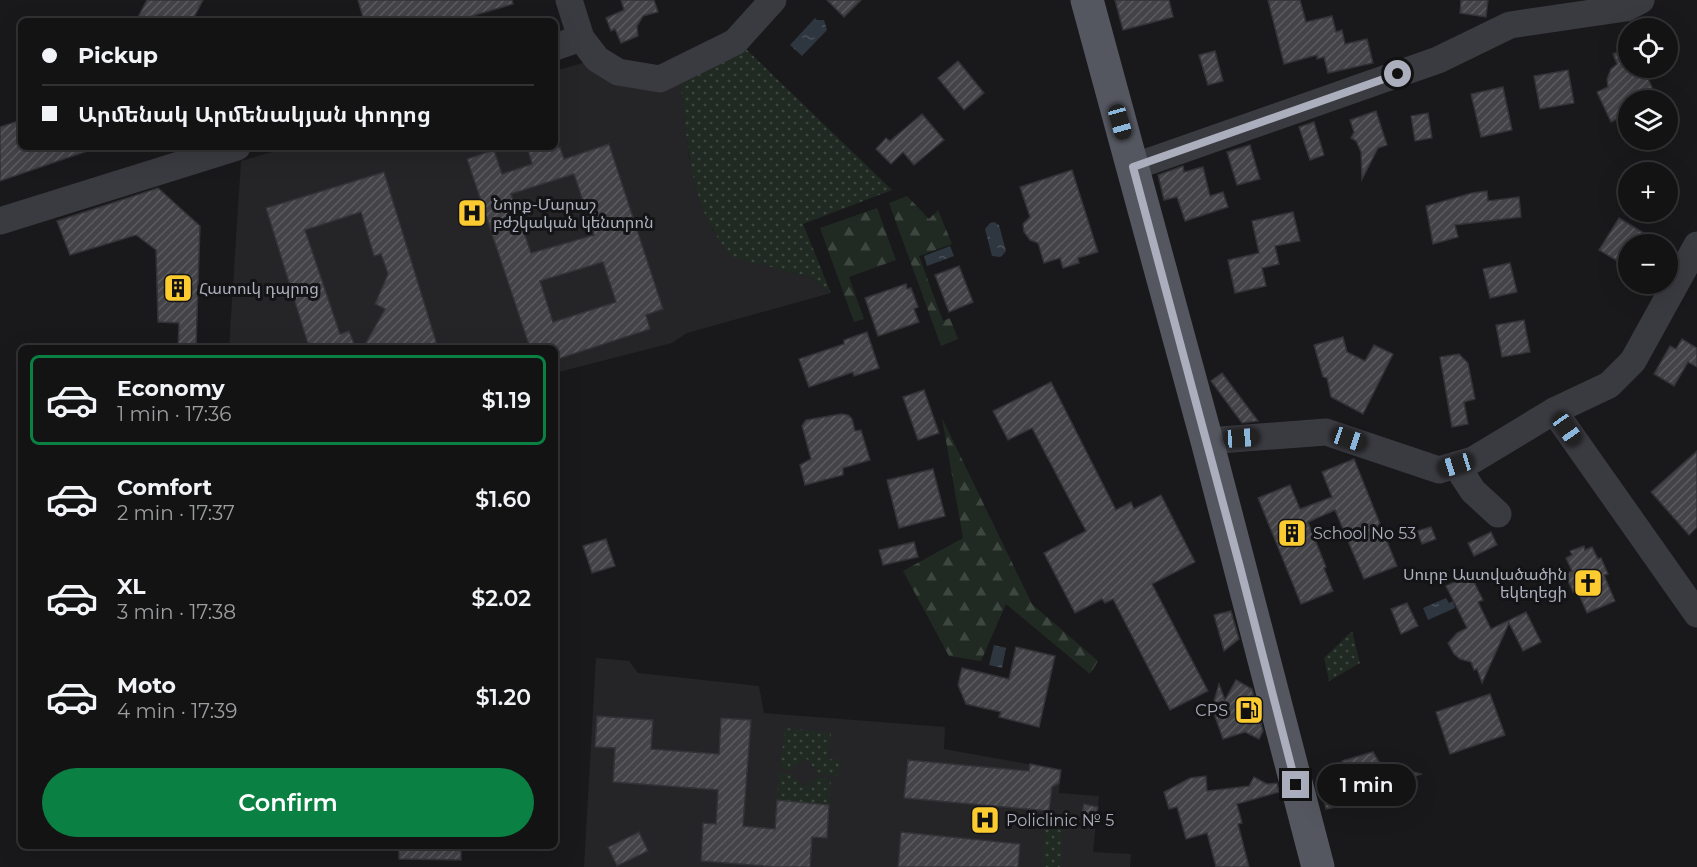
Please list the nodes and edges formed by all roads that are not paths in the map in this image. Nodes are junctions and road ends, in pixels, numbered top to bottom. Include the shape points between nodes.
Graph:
1 (569, 0) edge
2 (772, 0) edge
3 (1087, 0) edge
4 (1641, 0) edge
5 (581, 38) junction
6 (558, 46) edge
7 (227, 150) edge
8 (1133, 167) junction
9 (0, 221) edge
10 (1697, 245) edge
11 (1554, 411) junction
12 (1207, 441) junction
13 (1456, 465) junction
14 (1498, 514) dead end
15 (1697, 614) edge
16 (1318, 867) edge

1 - 5 street
2 - 5 street via 735,42 660,79 610,68 597,59
3 - 8 main road
4 - 8 street via 1626,8 1510,25 1438,60
5 - 6 street
7 - 9 street
8 - 12 main road
10 - 11 street via 1633,362 1609,385
11 - 13 street via 1473,460
11 - 15 street
12 - 13 street via 1326,432 1439,470
12 - 16 main road
13 - 14 street via 1473,490

